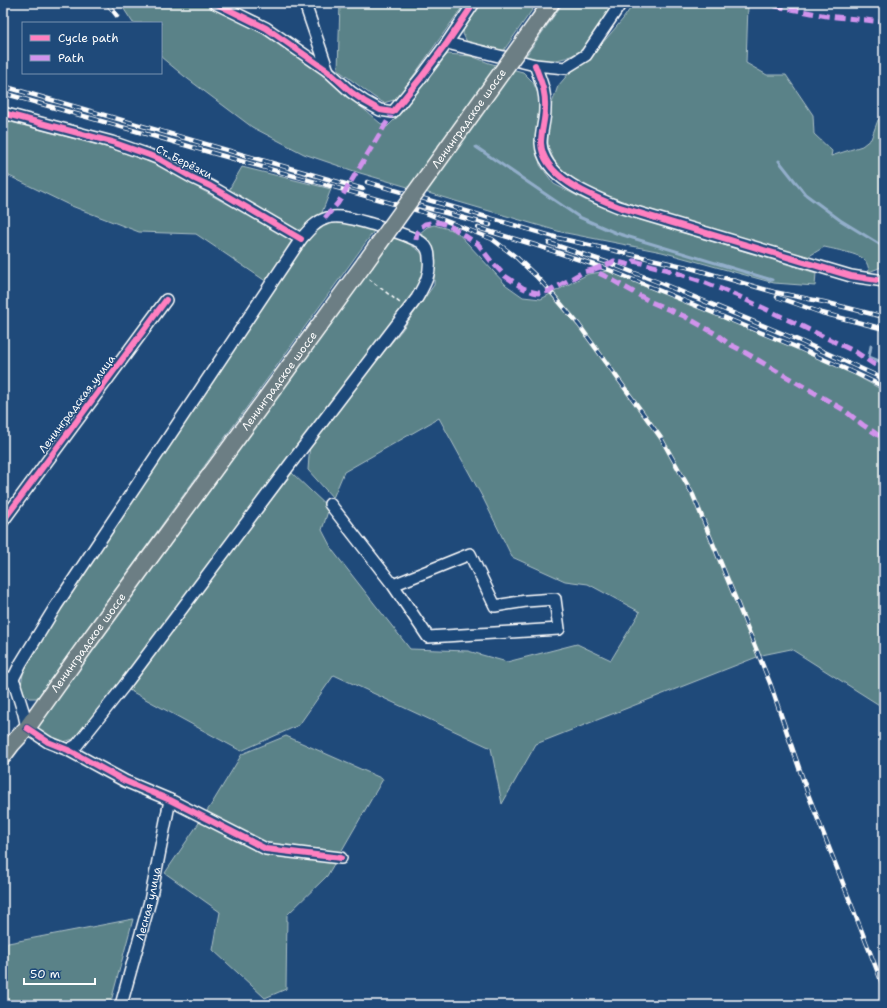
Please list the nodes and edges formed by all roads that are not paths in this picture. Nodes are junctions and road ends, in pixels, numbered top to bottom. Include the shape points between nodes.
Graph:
1 (303, 3) edge
2 (474, 3) edge
3 (551, 3) edge
4 (621, 3) edge
5 (219, 4) edge
6 (447, 43) junction
7 (535, 65) junction
8 (328, 71) junction
9 (3, 113) edge
10 (301, 239) junction
11 (884, 281) edge
12 (166, 300) dead end
13 (330, 504) dead end
14 (3, 521) edge
15 (393, 585) junction
16 (3, 675) edge
17 (16, 684) junction
18 (27, 728) junction
19 (68, 750) junction
20 (3, 756) edge
21 (170, 800) junction
22 (341, 858) dead end
23 (121, 1005) edge

1 - 8 street
2 - 6 street
3 - 18 highway, Ленинградское шоссе, bridge
4 - 7 street via 586,55 565,68
5 - 8 street via 266,28
6 - 7 street
6 - 8 street via 393,112 380,110 364,101
7 - 11 street via 544,90 545,110 541,144 545,158 555,173 569,184 619,208 851,276
9 - 10 street, Ст. Берёзки via 112,142 160,159
10 - 17 street via 56,606 21,663 13,679
10 - 19 street via 315,224 325,218 336,216 357,220 400,233 424,244 429,253 429,273 413,304 129,680 77,745
12 - 14 street, Ленинградская улица
13 - 15 street
15 - 15 street via 428,637 559,629 556,599 495,606 470,554
16 - 17 street
17 - 18 street
18 - 19 street via 48,742
18 - 20 highway, Ленинградское шоссе
19 - 21 street
21 - 22 street via 266,849
21 - 23 street, Лесная улица via 150,901

